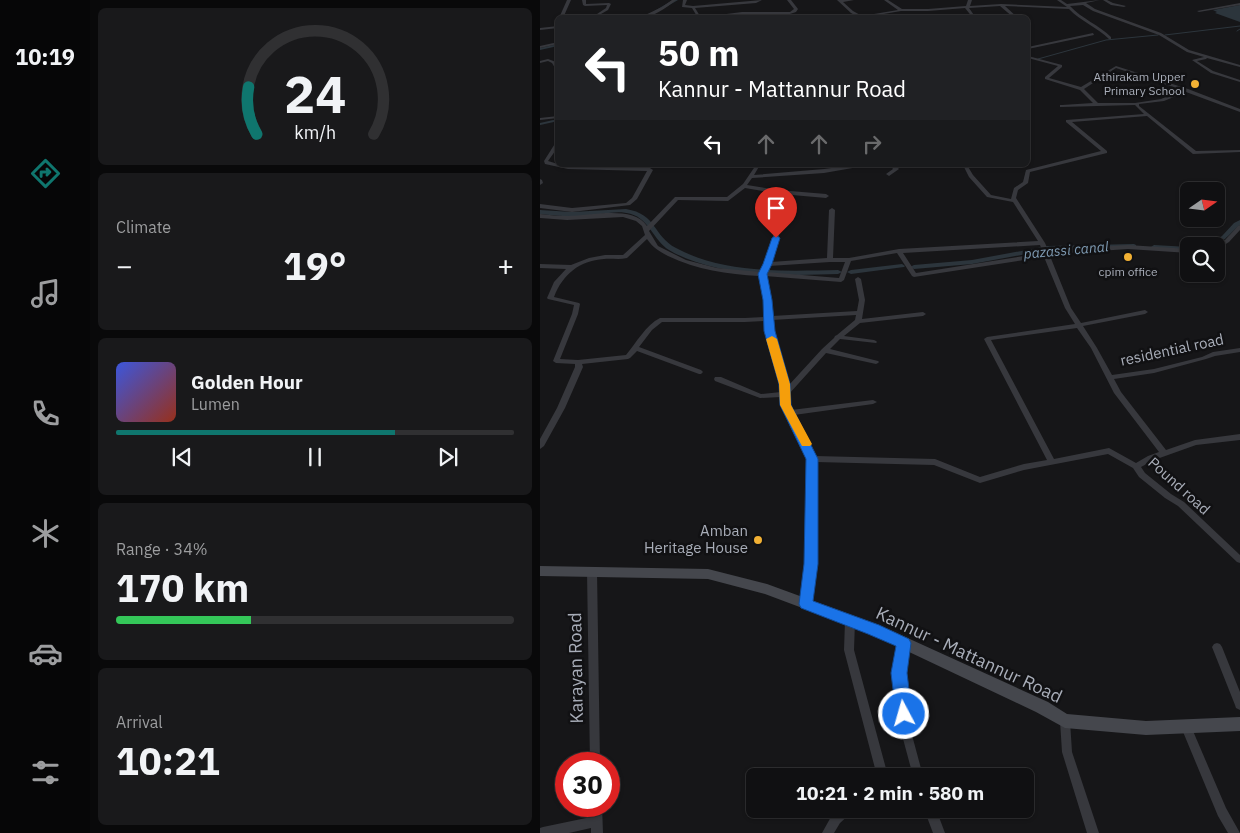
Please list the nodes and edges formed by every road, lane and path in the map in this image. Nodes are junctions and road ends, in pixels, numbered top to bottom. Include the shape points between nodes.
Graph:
1 (569, 0) edge
2 (584, 0) edge
3 (674, 0) edge
4 (686, 0) edge
5 (760, 0) edge
6 (789, 0) edge
7 (852, 0) edge
8 (886, 0) edge
9 (970, 0) edge
10 (1060, 0) edge
11 (1098, 0) edge
12 (1106, 0) edge
13 (840, 1) edge
14 (1078, 4) junction
15 (1240, 4) edge
16 (1001, 5) junction
17 (1124, 6) dead end
18 (693, 7) junction
19 (968, 7) junction
20 (1068, 7) junction
21 (900, 10) junction
22 (1199, 11) dead end
23 (883, 12) junction
24 (790, 13) joint
25 (562, 15) edge
26 (600, 15) edge
27 (647, 15) edge
28 (698, 15) edge
29 (724, 15) edge
30 (859, 15) edge
31 (871, 15) edge
32 (886, 15) edge
33 (972, 15) edge
34 (1014, 15) edge
35 (555, 27) edge
36 (540, 29) edge
37 (1093, 34) dead end
38 (1110, 38) dead end
39 (555, 44) edge
40 (540, 47) edge
41 (1030, 48) edge
42 (1030, 58) edge
43 (1208, 58) junction
44 (540, 62) edge
45 (555, 65) edge
46 (1240, 66) edge
47 (1240, 81) edge
48 (1081, 89) junction
49 (1187, 90) junction
50 (1098, 104) junction
51 (1136, 104) junction
52 (1062, 106) dead end
53 (1240, 111) edge
54 (1148, 115) junction
55 (555, 118) edge
56 (540, 119) edge
57 (555, 147) edge
58 (1240, 151) edge
59 (546, 161) junction
60 (555, 165) edge
61 (540, 166) edge
62 (592, 167) edge
63 (757, 167) edge
64 (851, 167) edge
65 (894, 167) edge
66 (967, 167) edge
67 (889, 174) dead end
68 (750, 177) junction
69 (743, 186) junction
70 (778, 192) junction
71 (826, 196) dead end
72 (1015, 202) junction
73 (540, 206) edge
74 (832, 210) dead end
75 (540, 216) edge
76 (1240, 227) edge
77 (648, 231) junction
78 (1225, 243) edge
79 (1043, 244) junction
80 (899, 251) junction
81 (1180, 251) edge
82 (1046, 253) junction
83 (830, 260) junction
84 (849, 260) junction
85 (768, 264) junction
86 (540, 266) edge
87 (572, 267) junction
88 (762, 274) junction
89 (858, 279) dead end
90 (1145, 312) dead end
91 (860, 313) junction
92 (923, 314) dead end
93 (769, 317) junction
94 (858, 321) junction
95 (1081, 325) junction
96 (837, 337) junction
97 (874, 342) dead end
98 (636, 348) junction
99 (824, 350) junction
100 (1240, 350) edge
101 (578, 362) junction
102 (876, 362) dead end
103 (698, 372) dead end
104 (1110, 377) junction
105 (718, 379) dead end
106 (785, 394) junction
107 (873, 402) dead end
108 (790, 413) junction
109 (1240, 436) edge
110 (540, 446) edge
111 (1164, 453) junction
112 (812, 459) junction
113 (1052, 462) junction
114 (1136, 466) junction
115 (1240, 560) edge
116 (540, 571) edge
117 (592, 571) junction
118 (806, 604) junction
119 (850, 621) junction
120 (904, 643) junction
121 (1216, 647) dead end
122 (1240, 705) edge
123 (1065, 721) junction
124 (1240, 724) edge
125 (1186, 727) junction
126 (595, 752) edge
127 (880, 768) edge
128 (916, 768) edge
129 (596, 817) edge
130 (837, 818) edge
131 (933, 818) edge
132 (596, 821) junction
133 (544, 833) edge
134 (597, 833) edge
135 (828, 833) edge
136 (939, 833) edge
137 (1092, 833) edge
138 (1234, 833) edge

1 - 25 street
2 - 26 street via 585,5 609,4
3 - 27 street
4 - 18 street via 682,6
5 - 18 street
6 - 24 street via 796,9
7 - 13 street
8 - 21 street
9 - 19 street
10 - 20 street
11 - 14 street
12 - 17 street
13 - 30 street
14 - 20 street
14 - 43 street via 1160,34 1182,49
15 - 22 street
16 - 19 street
16 - 20 street
16 - 34 street
18 - 28 street
19 - 21 street
19 - 33 street
20 - 38 street
21 - 23 street
23 - 31 street
23 - 32 street
24 - 29 street
35 - 36 street
37 - 41 street
39 - 40 street
42 - 48 street via 1061,66 1046,78
43 - 46 street
43 - 47 street via 1194,60 1212,72
44 - 45 street via 548,60
48 - 49 street via 1116,67
48 - 50 street
49 - 51 street via 1162,100
49 - 53 street
50 - 51 street
50 - 52 street
51 - 54 street
54 - 58 street via 1195,153
54 - 72 street via 1068,121 1105,152 1028,172 1025,183 1016,189
55 - 56 street
57 - 59 street
59 - 60 street
59 - 61 street
62 - 73 street via 650,170 628,204 572,210
63 - 68 street
64 - 68 street
65 - 67 street via 896,169
66 - 72 street via 989,196
68 - 69 street
69 - 70 street
69 - 77 street via 728,199 677,198
70 - 71 street
70 - 85 street via 780,224
72 - 79 street
74 - 83 street
75 - 77 street via 567,218 623,214 641,220
76 - 78 street
77 - 87 street via 626,257 598,258
77 - 88 street via 657,247 692,265 732,273
79 - 80 street
79 - 82 street
80 - 82 street via 914,275
80 - 84 street
81 - 82 street via 1128,248
82 - 95 street via 1068,308
83 - 84 street
83 - 85 street
84 - 88 street via 841,280
85 - 88 street
86 - 87 street
87 - 101 street via 555,285 550,298 577,304 556,361
88 - 93 street
89 - 91 street via 862,300
90 - 95 street
91 - 93 street
91 - 94 street
92 - 94 street
93 - 98 street via 660,320
93 - 106 street
94 - 96 street
95 - 104 street
95 - 113 street via 987,339
96 - 97 street
96 - 99 street
98 - 101 street via 628,357
98 - 103 street
99 - 102 street
99 - 106 street
100 - 104 street, residential road via 1213,354 1154,371
101 - 110 street via 570,390
104 - 111 street via 1118,393
105 - 106 street via 760,396
106 - 108 street via 785,405
107 - 108 street
108 - 112 street
109 - 111 street, Pound road via 1201,441
111 - 114 street, Pound road
112 - 113 street via 935,462 980,480
112 - 118 street via 811,564
113 - 114 street via 1109,451
114 - 115 street, Pound road via 1142,475 1181,504
116 - 117 main road, Kannur - Mattannur Road
117 - 118 main road, Kannur - Mattannur Road via 708,574 767,589
117 - 126 street, Karayan Road
118 - 119 main road, Kannur - Mattannur Road
119 - 120 main road, Kannur - Mattannur Road
119 - 127 street via 849,650
120 - 123 main road, Kannur - Mattannur Road via 1042,707
120 - 128 street via 899,673 907,735
121 - 122 street
123 - 125 main road, Kannur - Mattannur Road via 1146,728
123 - 137 street via 1067,752
124 - 125 main road, Kannur - Mattannur Road
125 - 138 street
129 - 132 street
130 - 135 street
131 - 136 street
132 - 133 street
132 - 134 street

